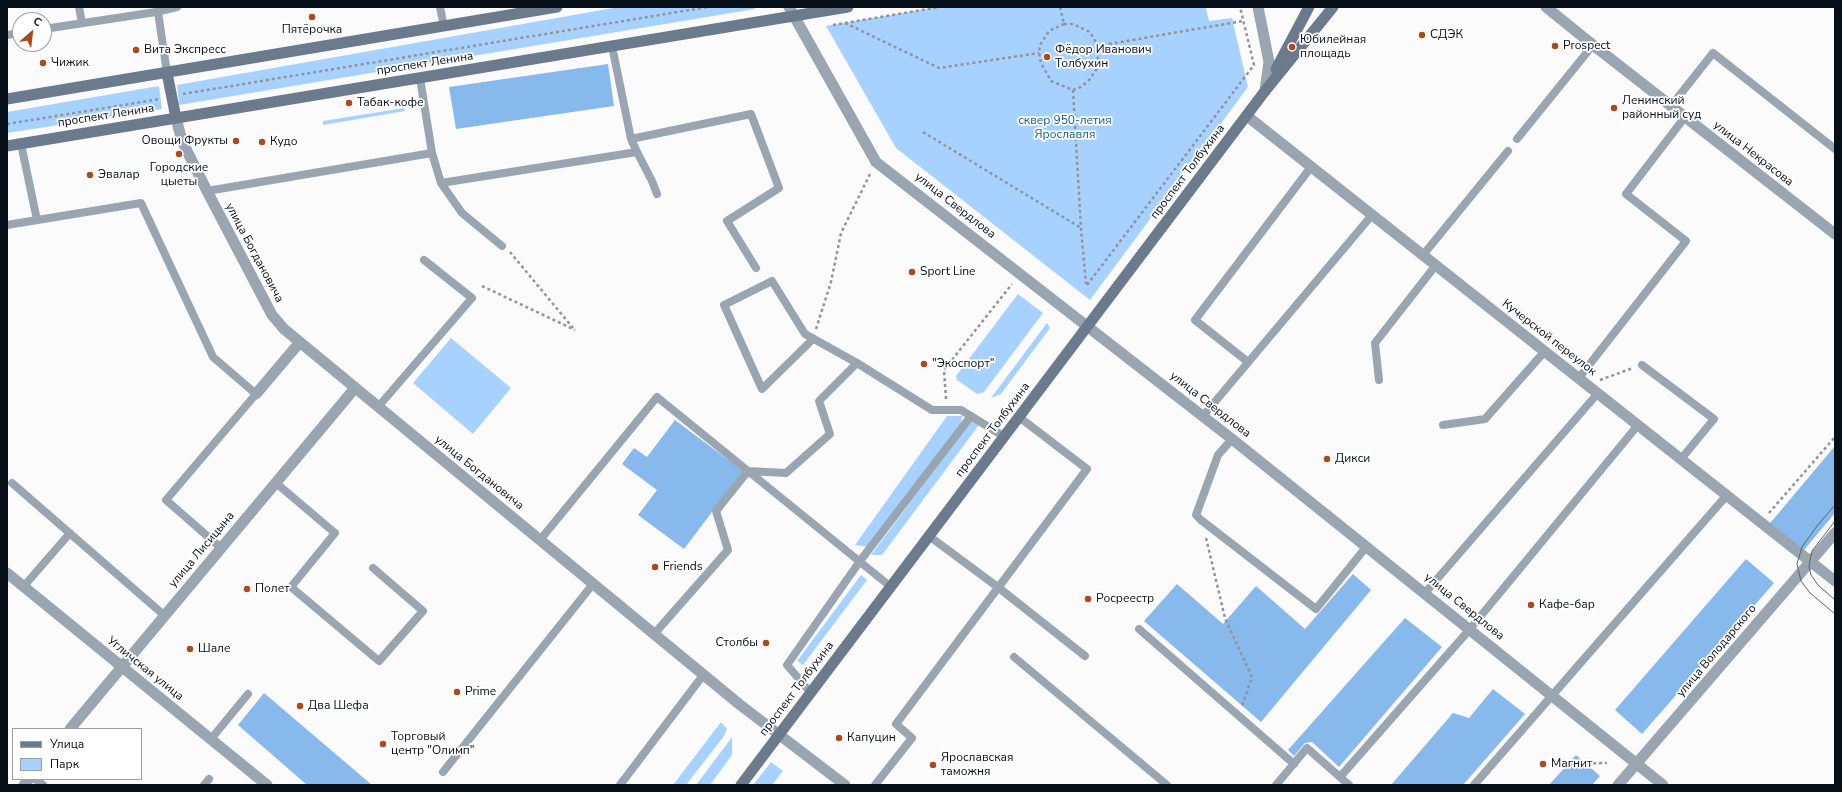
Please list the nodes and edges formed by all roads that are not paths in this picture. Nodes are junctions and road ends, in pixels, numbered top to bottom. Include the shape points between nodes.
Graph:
1 (79, 7) edge
2 (177, 7) edge
3 (440, 7) edge
4 (557, 7) edge
5 (848, 7) edge
6 (1258, 7) edge
7 (1309, 7) edge
8 (1333, 7) edge
9 (1546, 7) edge
10 (1559, 7) edge
11 (792, 11) edge
12 (158, 12) junction
13 (1560, 20) junction
14 (82, 23) junction
15 (444, 27) junction
16 (52, 28) edge
17 (1593, 45) junction
18 (612, 46) junction
19 (167, 73) junction
20 (420, 78) junction
21 (1265, 91) junction
22 (7, 99) edge
23 (1671, 106) junction
24 (1247, 116) junction
25 (1685, 117) junction
26 (176, 118) junction
27 (631, 139) junction
28 (1517, 139) dead end
29 (21, 144) junction
30 (7, 146) edge
31 (1835, 149) edge
32 (1508, 151) dead end
33 (637, 152) junction
34 (432, 153) junction
35 (1311, 167) junction
36 (441, 183) junction
37 (207, 191) junction
38 (657, 194) dead end
39 (1372, 215) junction
40 (37, 220) junction
41 (7, 225) edge
42 (1835, 234) edge
43 (502, 246) dead end
44 (1423, 255) junction
45 (424, 260) dead end
46 (1436, 265) junction
47 (756, 268) dead end
48 (1088, 326) junction
49 (813, 339) junction
50 (300, 342) junction
51 (1545, 351) junction
52 (1248, 362) junction
53 (856, 363) junction
54 (1642, 365) road end
55 (1581, 377) junction
56 (1379, 380) dead end
57 (355, 388) junction
58 (1598, 393) junction
59 (256, 394) junction
60 (378, 408) junction
61 (971, 416) junction
62 (1203, 416) junction
63 (1020, 417) junction
64 (1443, 425) dead end
65 (1638, 425) junction
66 (1005, 436) junction
67 (1232, 439) junction
68 (1681, 460) junction
69 (748, 471) junction
70 (12, 483) dead end
71 (276, 483) junction
72 (1727, 495) junction
73 (70, 533) junction
74 (1835, 533) edge
75 (929, 536) junction
76 (540, 540) junction
77 (1367, 546) junction
78 (221, 548) junction
79 (1810, 561) junction
80 (860, 562) junction
81 (373, 568) dead end
82 (7, 573) edge
83 (1835, 581) edge
84 (593, 584) junction
85 (24, 586) junction
86 (891, 587) junction
87 (999, 588) junction
88 (1426, 593) junction
89 (165, 616) junction
90 (1139, 628) dead end
91 (1470, 629) junction
92 (654, 633) junction
93 (1085, 656) dead end
94 (1014, 657) dead end
95 (121, 666) junction
96 (704, 674) junction
97 (811, 693) junction
98 (248, 694) dead end
99 (1553, 695) junction
100 (71, 728) edge
101 (780, 733) junction
102 (211, 739) junction
103 (1637, 763) junction
104 (1294, 764) junction
105 (443, 772) dead end
106 (1340, 777) junction
107 (267, 785) edge
108 (620, 785) edge
109 (741, 785) edge
110 (845, 785) edge
111 (875, 785) edge
112 (1167, 785) edge
113 (1276, 785) edge
114 (1349, 785) edge
115 (1474, 785) edge
116 (1618, 785) edge
117 (1663, 785) edge

1 - 14 lane
2 - 12 lane
3 - 15 lane
4 - 15 main road
5 - 11 main road, проспект Ленина
6 - 21 street via 1269,62
7 - 21 main road, проспект Толбухина
8 - 21 main road, проспект Толбухина
9 - 13 street, улица Некрасова
10 - 13 street
11 - 18 main road, проспект Ленина
11 - 48 street, улица Свердлова via 876,162
12 - 14 lane
12 - 19 lane
13 - 17 street, улица Некрасова
14 - 16 lane
15 - 19 main road
17 - 23 street, улица Некрасова
17 - 28 lane
18 - 20 main road, проспект Ленина
18 - 27 lane
19 - 22 main road
19 - 26 main road
20 - 26 main road, проспект Ленина
20 - 34 lane
21 - 24 main road, проспект Толбухина
23 - 25 street, улица Некрасова
23 - 31 lane via 1713,53
24 - 35 street, Кучерской переулок
24 - 48 main road, проспект Толбухина
25 - 42 street, улица Некрасова
25 - 55 lane via 1626,194 1686,241
26 - 29 main road, проспект Ленина
26 - 37 street, улица Богдановича via 182,141
27 - 33 lane
27 - 47 lane via 750,114 779,188 727,221
29 - 30 main road, проспект Ленина
29 - 40 lane
32 - 44 lane
33 - 36 lane
33 - 38 lane
34 - 36 lane
34 - 37 lane
35 - 39 street, Кучерской переулок
35 - 52 lane via 1195,320
36 - 43 lane via 462,213
37 - 50 street, улица Богдановича via 272,315
39 - 44 street, Кучерской переулок
39 - 52 lane
40 - 41 lane
40 - 59 lane via 140,203 212,357
44 - 46 street, Кучерской переулок
45 - 60 lane via 472,298
46 - 51 street, Кучерской переулок
46 - 56 lane via 1375,343
48 - 62 street, улица Свердлова
48 - 63 main road, проспект Толбухина
49 - 49 lane via 762,389 724,305 772,281 805,334
49 - 53 lane
50 - 57 street, улица Богдановича
50 - 59 street
51 - 55 street, Кучерской переулок
51 - 64 lane via 1485,419
52 - 62 lane
53 - 61 lane via 932,410 961,410
53 - 69 lane via 819,401 830,434 786,473
54 - 68 lane via 1714,419
55 - 58 street, Кучерской переулок
57 - 60 street, улица Богдановича
57 - 71 street, улица Лисицына
58 - 65 street, Кучерской переулок
58 - 88 lane
59 - 78 lane via 166,500
60 - 76 street, улица Богдановича
61 - 66 lane
61 - 80 lane
62 - 67 street, улица Свердлова
63 - 66 main road, проспект Толбухина
63 - 87 lane via 1087,469
65 - 68 street, Кучерской переулок
65 - 91 lane
66 - 75 main road, проспект Толбухина
67 - 77 street, улица Свердлова
67 - 77 lane via 1218,455 1196,515 1201,520 1316,609
68 - 72 street, Кучерской переулок
69 - 76 lane via 657,397
69 - 80 lane
69 - 92 lane via 716,511 728,550
70 - 73 lane
71 - 78 street, улица Лисицына
71 - 81 lane via 335,533 291,586 379,661 423,611
72 - 79 street, Кучерской переулок
72 - 99 lane
73 - 85 lane
73 - 89 lane
74 - 79 street, улица Володарского
75 - 86 main road, проспект Толбухина
75 - 87 lane
76 - 84 street, улица Богдановича
77 - 88 street, улица Свердлова
78 - 89 street, улица Лисицына
79 - 83 street, Кучерской переулок
79 - 103 street, улица Володарского
80 - 86 lane
80 - 97 lane via 786,664
82 - 85 street, Угличская улица
84 - 92 street, улица Богдановича
84 - 105 lane
85 - 95 street, Угличская улица
86 - 97 main road, проспект Толбухина
87 - 93 lane
87 - 111 lane via 896,724 912,738
88 - 91 street, улица Свердлова
89 - 95 street, улица Лисицына
90 - 104 lane
91 - 99 street, улица Свердлова
91 - 106 lane
92 - 96 street, улица Богдановича
94 - 112 lane
95 - 100 street, улица Лисицына
95 - 102 street, Угличская улица
96 - 101 street, улица Богдановича via 739,704
96 - 108 lane
97 - 101 main road, проспект Толбухина
98 - 102 lane
99 - 103 street, улица Свердлова
99 - 115 lane
101 - 109 main road, проспект Толбухина
101 - 110 street, улица Богдановича
102 - 107 street, Угличская улица
103 - 116 street, улица Володарского
103 - 117 street, улица Свердлова
104 - 106 lane via 1307,748
104 - 113 lane
106 - 114 lane

